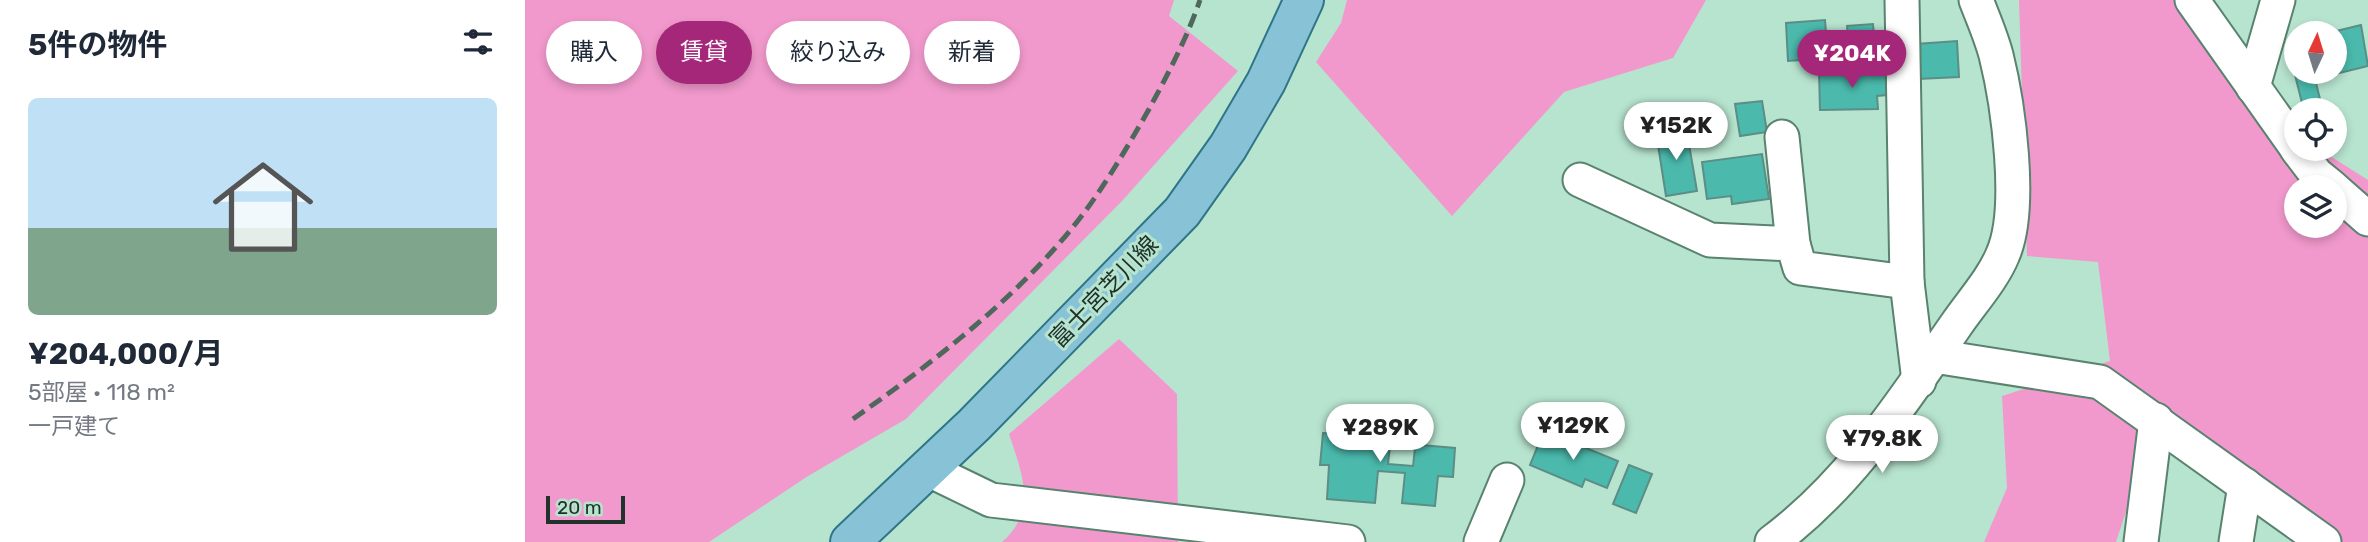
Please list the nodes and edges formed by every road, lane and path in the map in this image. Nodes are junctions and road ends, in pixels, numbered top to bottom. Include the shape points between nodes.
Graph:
1 (1304, 0) edge
2 (1902, 0) edge
3 (1976, 0) edge
4 (2192, 0) edge
5 (2278, 0) edge
6 (2253, 87) junction
7 (2284, 130) edge
8 (1782, 137) dead end
9 (2306, 161) edge
10 (2317, 175) edge
11 (1580, 180) dead end
12 (2347, 201) edge
13 (2368, 219) edge
14 (1793, 244) junction
15 (1907, 282) junction
16 (1927, 368) junction
17 (2156, 420) junction
18 (927, 469) junction
19 (1507, 480) dead end
20 (2245, 485) junction
21 (850, 542) edge
22 (1348, 542) edge
23 (1481, 542) edge
24 (1772, 542) edge
25 (2141, 542) edge
26 (2236, 542) edge
27 (2324, 542) edge

1 - 18 main road, 富士宮芝川線 via 1266,82 1182,212
2 - 15 street
3 - 16 street via 1996,55 2011,148 2012,213 2003,254
4 - 6 street
5 - 6 street
6 - 7 street
8 - 14 street
9 - 10 street
11 - 14 street via 1710,240
12 - 13 street
14 - 15 street via 1800,268
15 - 16 street
16 - 17 street via 2100,382
16 - 24 street via 1852,468 1800,521
17 - 20 street
17 - 25 street
18 - 21 main road, 富士宮芝川線
18 - 22 street via 991,500
19 - 23 street
20 - 26 street
20 - 27 street

